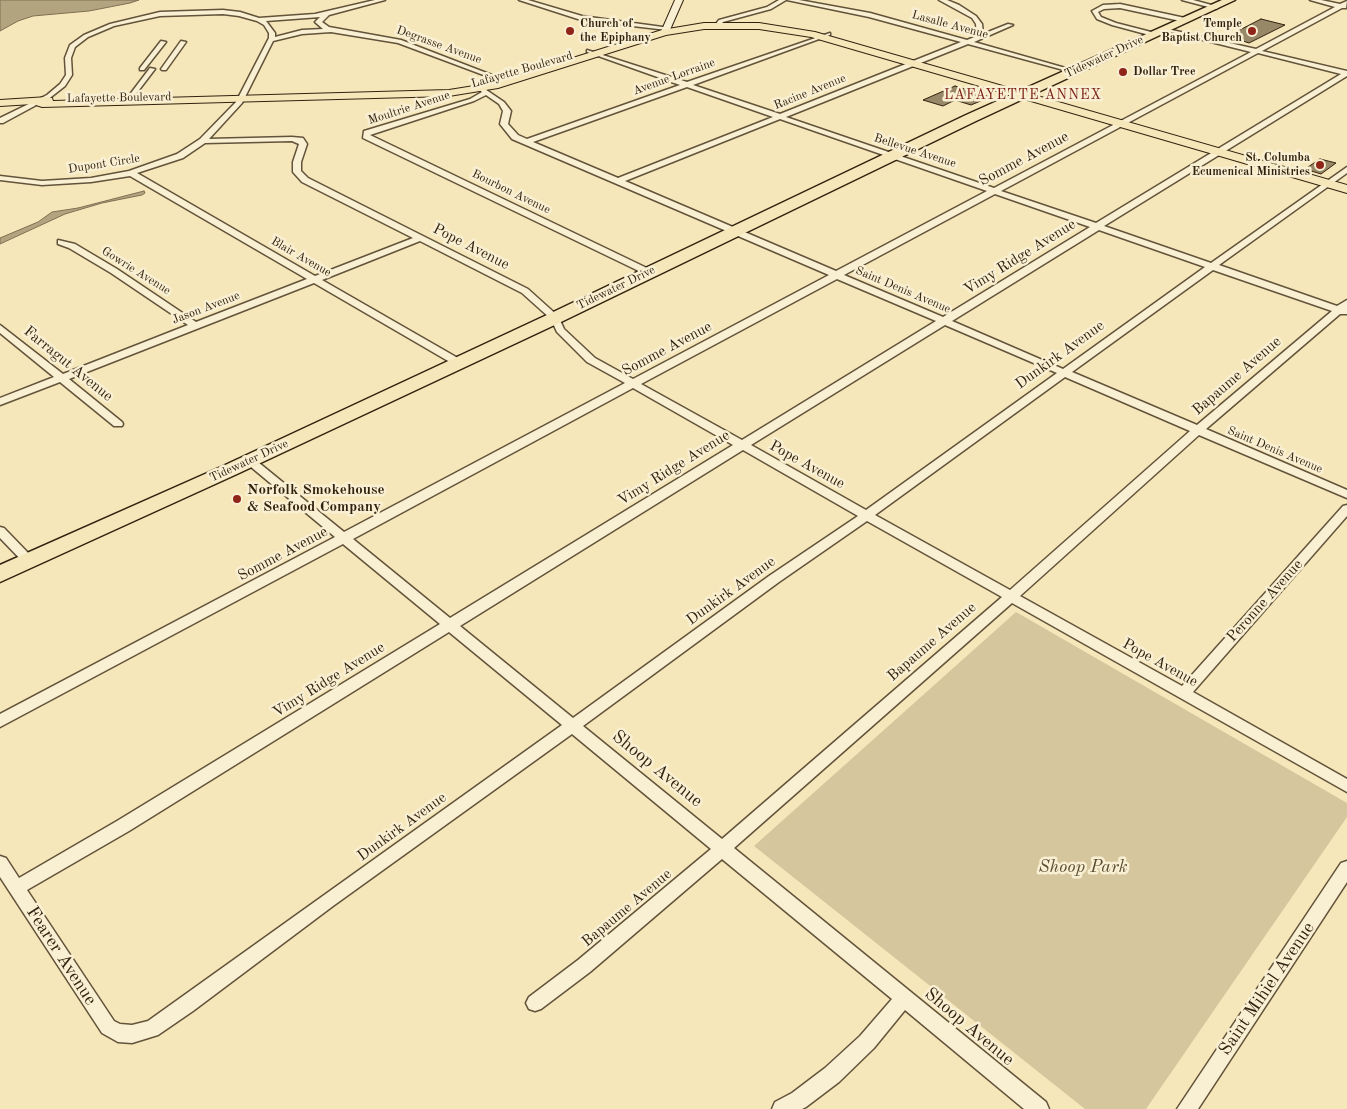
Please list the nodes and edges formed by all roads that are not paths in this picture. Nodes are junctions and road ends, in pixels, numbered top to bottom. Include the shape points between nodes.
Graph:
1 (382, 0) edge
2 (522, 0) edge
3 (542, 0) edge
4 (679, 0) edge
5 (783, 0) edge
6 (790, 0) edge
7 (942, 0) edge
8 (1185, 0) edge
9 (1230, 0) edge
10 (1313, 0) edge
11 (530, 3) junction
12 (1345, 6) edge
13 (1216, 7) junction
14 (326, 14) junction
15 (259, 20) junction
16 (1185, 20) junction
17 (718, 24) junction
18 (1010, 25) dead end
19 (1165, 29) junction
20 (332, 30) junction
21 (666, 30) junction
22 (1153, 34) junction
23 (980, 35) junction
24 (825, 36) junction
25 (271, 40) junction
26 (965, 41) junction
27 (163, 42) dead end
28 (183, 42) dead end
29 (1257, 51) junction
30 (593, 52) junction
31 (914, 62) junction
32 (142, 69) dead end
33 (152, 69) dead end
34 (164, 69) dead end
35 (1073, 71) junction
36 (1347, 73) edge
37 (503, 80) junction
38 (686, 85) junction
39 (481, 88) junction
40 (1022, 94) junction
41 (242, 97) junction
42 (128, 100) junction
43 (37, 102) junction
44 (0, 103) edge
45 (778, 118) junction
46 (0, 121) edge
47 (1122, 123) junction
48 (365, 134) joint
49 (202, 141) junction
50 (527, 142) junction
51 (1220, 152) junction
52 (891, 156) junction
53 (1347, 168) edge
54 (130, 173) junction
55 (0, 178) edge
56 (619, 181) junction
57 (1326, 183) junction
58 (1347, 189) edge
59 (997, 190) junction
60 (1098, 226) junction
61 (735, 231) junction
62 (422, 238) junction
63 (61, 242) dead end
64 (1212, 266) junction
65 (648, 272) junction
66 (837, 275) junction
67 (315, 280) junction
68 (1344, 309) edge
69 (555, 318) junction
70 (944, 321) junction
71 (194, 326) junction
72 (0, 328) edge
73 (459, 363) junction
74 (1063, 372) junction
75 (61, 378) junction
76 (634, 384) junction
77 (0, 402) edge
78 (118, 424) dead end
79 (1199, 431) junction
80 (740, 445) junction
81 (249, 460) junction
82 (1347, 494) edge
83 (1347, 509) edge
84 (867, 515) junction
85 (0, 532) edge
86 (344, 538) junction
87 (29, 561) junction
88 (0, 574) edge
89 (1010, 596) junction
90 (449, 623) junction
91 (1183, 694) junction
92 (0, 721) edge
93 (572, 725) junction
94 (1347, 786) edge
95 (722, 848) junction
96 (0, 863) edge
97 (1347, 868) edge
98 (17, 888) junction
99 (904, 998) junction
100 (535, 1002) dead end
101 (132, 1034) joint
102 (782, 1109) edge
103 (1039, 1109) edge
104 (1187, 1109) edge

1 - 14 street
2 - 11 street
3 - 11 street
4 - 21 street
5 - 17 street via 769,8
6 - 26 street, Lasalle Avenue via 851,11
7 - 23 street via 974,17 979,24
8 - 13 street
9 - 13 highway, Tidewater Drive
10 - 12 street
11 - 21 street via 590,19 656,25
12 - 29 street, Somme Avenue
13 - 16 highway, Tidewater Drive
14 - 15 street
14 - 20 street via 318,22
14 - 25 street
15 - 25 street via 270,28
15 - 43 street via 231,13 188,12 135,18 101,28 74,44 69,51 67,80
16 - 19 highway, Tidewater Drive
16 - 22 street via 1120,6 1096,11 1096,15 1107,22
17 - 21 main road, Lafayette Boulevard
17 - 24 main road, Lafayette Boulevard via 780,24
18 - 23 street, Racine Avenue
19 - 22 highway, Tidewater Drive
19 - 29 street
20 - 25 street, Degrasse Avenue via 302,32
20 - 37 street, Degrasse Avenue via 399,41
21 - 30 main road, Lafayette Boulevard
22 - 35 highway, Tidewater Drive
23 - 26 street, Racine Avenue
24 - 31 main road, Lafayette Boulevard
24 - 38 street, Avenue Lorraine
25 - 41 street, Dupont Circle
26 - 31 street, Racine Avenue
26 - 35 street, Lasalle Avenue
27 - 32 street
28 - 34 street
29 - 36 street
29 - 47 street, Somme Avenue
30 - 37 main road, Lafayette Boulevard
30 - 38 street, Bellevue Avenue
31 - 40 main road, Lafayette Boulevard
31 - 45 street, Racine Avenue
33 - 42 street
35 - 40 highway, Tidewater Drive
36 - 51 street, Vimy Ridge Avenue
37 - 39 main road, Lafayette Boulevard
38 - 45 street, Bellevue Avenue
38 - 50 street, Avenue Lorraine
39 - 41 main road, Lafayette Boulevard via 432,94
39 - 48 street, Moultrie Avenue via 472,100
39 - 50 street, Saint Denis Avenue via 506,107 504,124 507,129
40 - 47 main road, Lafayette Boulevard
40 - 52 highway, Tidewater Drive
41 - 42 main road, Lafayette Boulevard
41 - 49 street, Dupont Circle
42 - 43 main road, Lafayette Boulevard
43 - 44 main road, Lafayette Boulevard
43 - 46 street
45 - 52 street, Bellevue Avenue
45 - 56 street, Racine Avenue
47 - 51 main road, Lafayette Boulevard
47 - 59 street, Somme Avenue
48 - 65 street, Bourbon Avenue
49 - 54 street, Dupont Circle via 169,161
49 - 62 street, Pope Avenue via 300,140 299,176
50 - 56 street, Saint Denis Avenue
51 - 57 main road, Lafayette Boulevard
51 - 60 street, Vimy Ridge Avenue
52 - 59 street, Bellevue Avenue
52 - 61 highway, Tidewater Drive
53 - 57 street, Dunkirk Avenue
54 - 55 street, Dupont Circle via 60,182
54 - 67 street, Blair Avenue
56 - 61 street, Saint Denis Avenue
57 - 58 main road, Lafayette Boulevard
57 - 64 street, Dunkirk Avenue
59 - 60 street, Bellevue Avenue
59 - 66 street, Somme Avenue
60 - 64 street, Bellevue Avenue
60 - 70 street, Vimy Ridge Avenue
61 - 65 highway, Tidewater Drive
61 - 66 street, Saint Denis Avenue
62 - 67 street, Jason Avenue
62 - 69 street, Pope Avenue via 525,291
63 - 71 street, Gowrie Avenue via 122,276
64 - 68 street, Bellevue Avenue
64 - 74 street, Dunkirk Avenue
65 - 69 highway, Tidewater Drive
66 - 70 street, Saint Denis Avenue
66 - 76 street, Somme Avenue
67 - 71 street, Jason Avenue
67 - 73 street, Blair Avenue
68 - 79 street, Bapaume Avenue
69 - 73 highway, Tidewater Drive
69 - 76 street, Pope Avenue via 560,330 591,360
70 - 74 street, Saint Denis Avenue
70 - 80 street, Vimy Ridge Avenue
71 - 75 street, Jason Avenue
72 - 75 street, Farragut Avenue
73 - 81 highway, Tidewater Drive
74 - 79 street, Saint Denis Avenue
74 - 84 street, Dunkirk Avenue
75 - 77 street, Jason Avenue
75 - 78 street, Farragut Avenue
76 - 80 street, Pope Avenue
76 - 86 street, Somme Avenue
79 - 82 street, Saint Denis Avenue
79 - 89 street, Bapaume Avenue
80 - 84 street, Pope Avenue
80 - 90 street, Vimy Ridge Avenue
81 - 86 street, Shoop Avenue
81 - 87 highway, Tidewater Drive
83 - 91 street, Peronne Avenue
84 - 89 street, Pope Avenue
84 - 93 street, Dunkirk Avenue
85 - 87 street
86 - 90 street, Shoop Avenue
86 - 92 street, Somme Avenue
87 - 88 highway, Tidewater Drive
89 - 91 street, Pope Avenue
89 - 95 street, Bapaume Avenue
90 - 93 street, Shoop Avenue
90 - 98 street, Vimy Ridge Avenue via 123,826
91 - 94 street, Pope Avenue
93 - 95 street, Shoop Avenue
93 - 101 street, Dunkirk Avenue via 187,1005 152,1028
95 - 99 street, Shoop Avenue
95 - 100 street, Bapaume Avenue via 584,966
96 - 98 street, Fearer Avenue
97 - 104 street, Saint Mihiel Avenue
98 - 101 street, Fearer Avenue via 108,1027 118,1033
99 - 102 street via 867,1042 832,1075
99 - 103 street, Shoop Avenue

